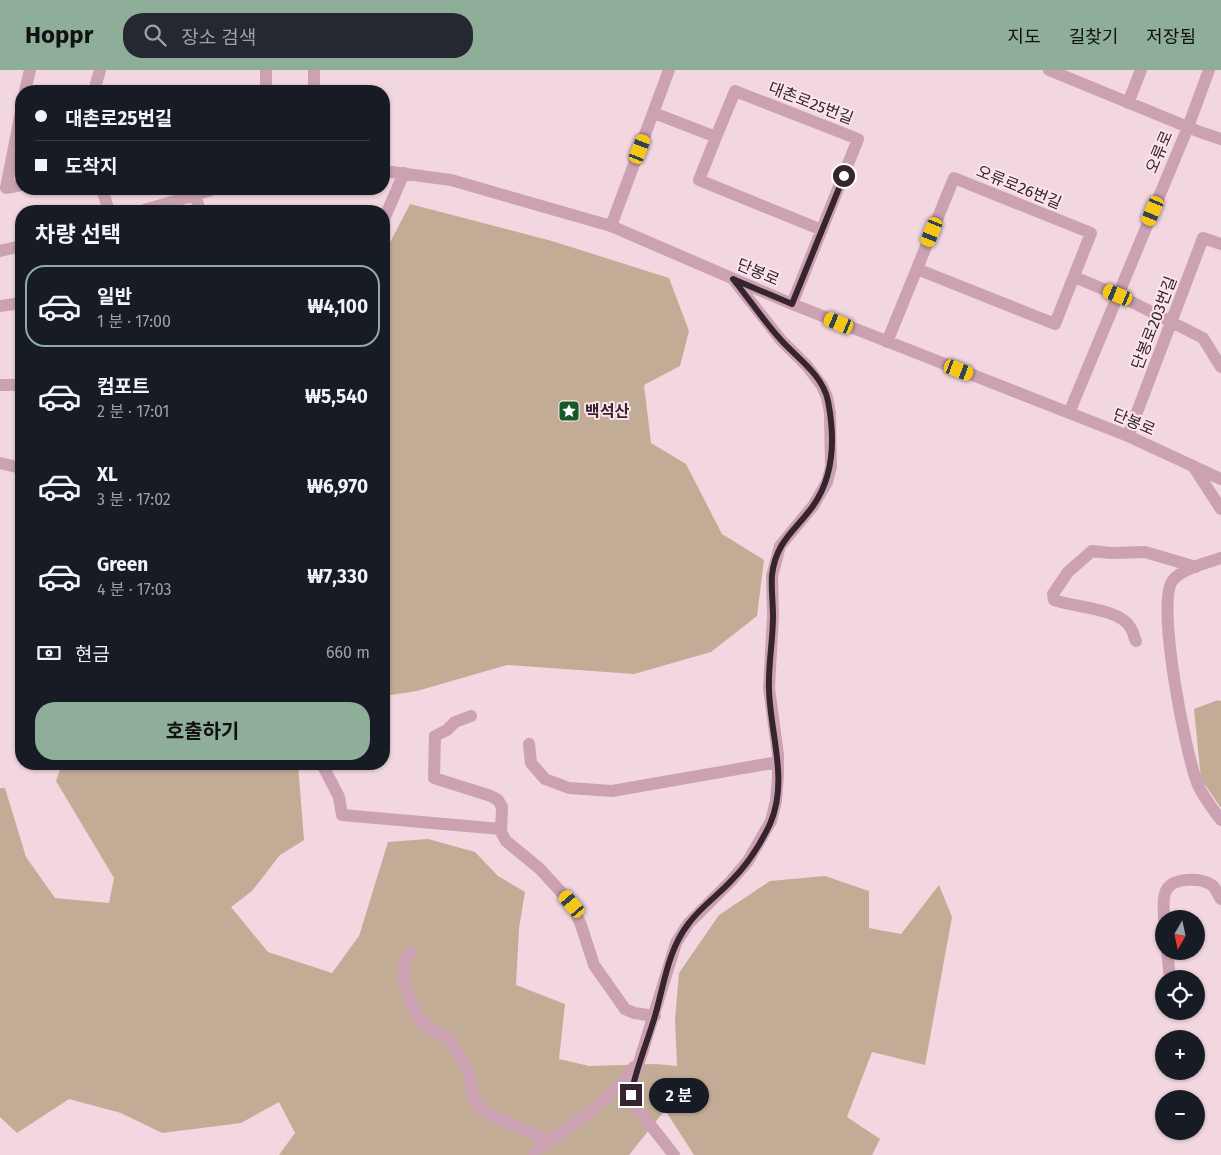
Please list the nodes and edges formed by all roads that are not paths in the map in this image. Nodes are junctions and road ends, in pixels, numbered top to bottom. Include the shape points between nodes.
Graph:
1 (30, 70) edge
2 (100, 70) edge
3 (266, 70) edge
4 (314, 70) edge
5 (670, 70) edge
6 (1049, 70) edge
7 (1141, 70) edge
8 (1209, 70) edge
9 (26, 85) edge
10 (96, 85) edge
11 (266, 85) edge
12 (314, 85) edge
13 (1128, 102) junction
14 (654, 113) junction
15 (1188, 127) junction
16 (716, 137) junction
17 (1221, 139) edge
18 (15, 142) edge
19 (390, 172) edge
20 (404, 173) junction
21 (15, 186) edge
22 (194, 195) joint
23 (161, 205) edge
24 (198, 205) edge
25 (390, 205) edge
26 (611, 226) junction
27 (822, 230) junction
28 (1221, 244) edge
29 (15, 247) edge
30 (0, 251) edge
31 (917, 269) junction
32 (1074, 277) junction
33 (733, 279) junction
34 (1118, 295) junction
35 (15, 304) edge
36 (792, 304) junction
37 (0, 306) edge
38 (1171, 322) junction
39 (887, 342) junction
40 (1221, 367) edge
41 (15, 385) edge
42 (0, 386) edge
43 (1069, 413) junction
44 (1128, 436) junction
45 (0, 464) edge
46 (1193, 466) junction
47 (15, 467) edge
48 (1221, 479) edge
49 (1221, 510) edge
50 (1221, 558) edge
51 (1196, 567) junction
52 (1136, 641) dead end
53 (471, 716) dead end
54 (529, 744) dead end
55 (778, 762) junction
56 (325, 770) edge
57 (1221, 820) edge
58 (501, 828) junction
59 (1221, 900) edge
60 (1164, 910) edge
61 (410, 952) dead end
62 (655, 1016) junction
63 (640, 1059) junction
64 (549, 1141) junction
65 (534, 1155) edge
66 (674, 1155) edge

1 - 9 street
2 - 10 street
3 - 11 street
4 - 12 street
5 - 14 street
6 - 13 street
7 - 13 street
8 - 15 street, 오류로
13 - 15 street
14 - 16 street
14 - 26 street
15 - 17 street
15 - 34 street, 오류로
16 - 27 street, 대촌로25번길 via 699,180
16 - 27 street, 대촌로25번길 via 736,91 858,139
18 - 21 street via 6,188
19 - 20 street, 단봉로
20 - 25 street
20 - 26 street, 단봉로 via 451,180
22 - 23 street
22 - 24 street
26 - 33 street, 단봉로
27 - 36 street, 대촌로25번길
28 - 38 street, 단봉로203번길 via 1203,238
29 - 30 street
31 - 32 street, 오류로26번길 via 1055,324
31 - 32 street, 오류로26번길 via 954,178 1091,233
31 - 39 street, 오류로26번길
32 - 34 street
33 - 36 street, 단봉로
33 - 55 street via 822,386 830,413 831,467 827,482 813,506 780,546 772,576 769,688
34 - 38 street
34 - 43 street, 오류로
35 - 37 street
36 - 39 street, 단봉로
38 - 40 street via 1203,338
38 - 44 street, 단봉로203번길
39 - 43 street, 단봉로
41 - 42 street
43 - 44 street, 단봉로
44 - 46 street, 단봉로
45 - 47 street
46 - 48 street, 단봉로
46 - 49 street
50 - 51 street
51 - 52 street via 1145,552 1111,554 1092,551 1058,584 1054,600 1090,607 1119,618 1130,625
51 - 57 street via 1173,580 1167,590 1170,648 1198,785
53 - 58 street via 455,722 435,736 434,778 498,800 502,807
54 - 55 street via 531,763 546,780 569,788 603,791
55 - 62 street via 776,801 764,836 731,881 688,924 671,956
56 - 58 street via 339,797 342,815
58 - 62 street via 506,841 540,869 572,904 594,965 625,1009
59 - 60 street via 1213,886 1203,881 1183,880 1170,885 1165,892
61 - 64 street via 404,964 403,977 410,1001 426,1026 450,1038 469,1072 478,1105 487,1113
62 - 63 street
63 - 64 street via 610,1096
63 - 66 street via 631,1095 633,1104
64 - 65 street

